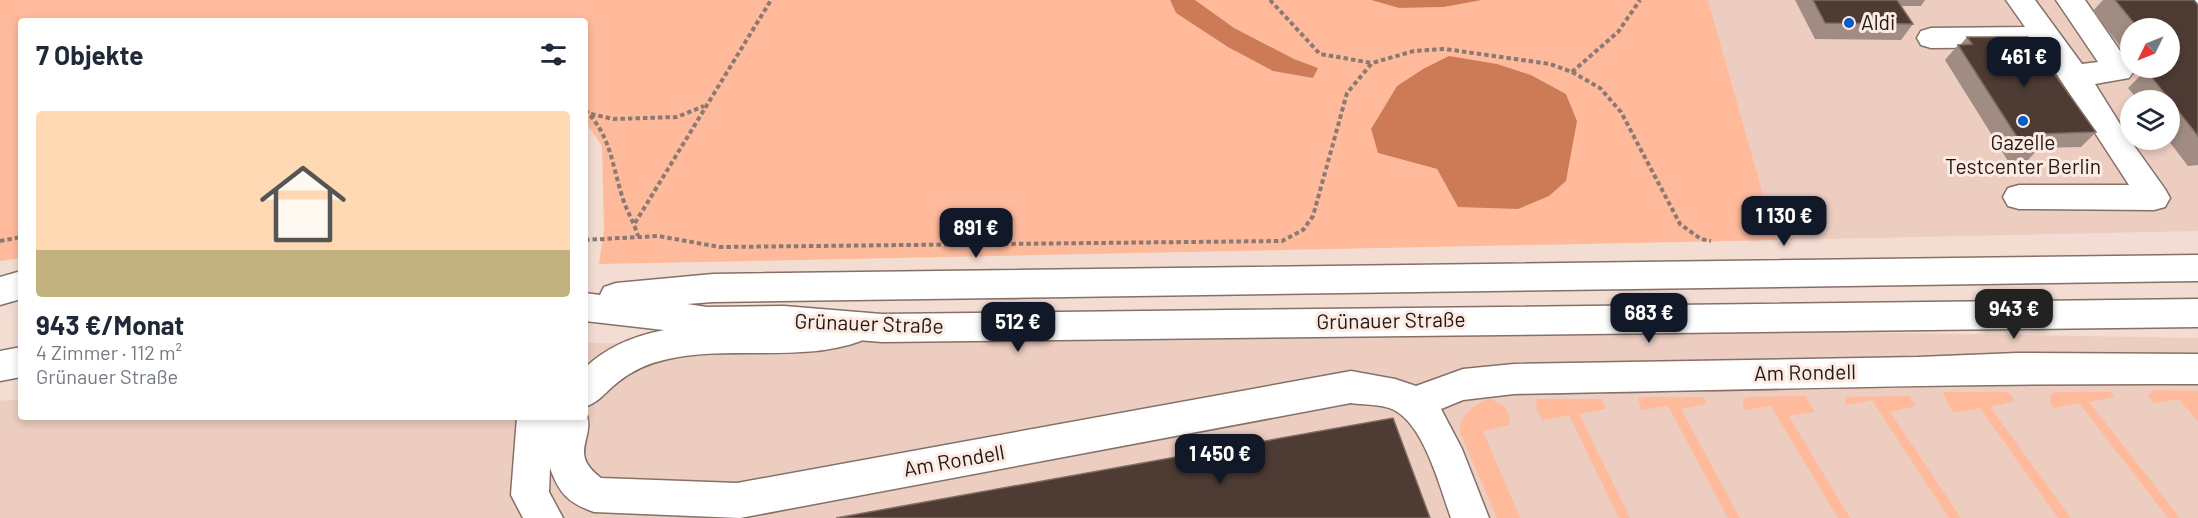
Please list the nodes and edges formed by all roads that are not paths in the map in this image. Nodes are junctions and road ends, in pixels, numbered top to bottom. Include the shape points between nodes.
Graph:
1 (2020, 0) edge
2 (2070, 0) edge
3 (2046, 37) junction
4 (1931, 38) dead end
5 (2074, 75) junction
6 (2019, 196) dead end
7 (2198, 268) edge
8 (18, 286) edge
9 (0, 291) edge
10 (588, 299) edge
11 (588, 307) edge
12 (2198, 313) edge
13 (882, 328) junction
14 (18, 363) edge
15 (0, 366) edge
16 (2198, 369) edge
17 (588, 387) edge
18 (1409, 401) junction
19 (536, 420) edge
20 (570, 420) edge
21 (573, 479) junction
22 (736, 501) junction
23 (544, 518) edge
24 (634, 518) edge
25 (1470, 518) edge

1 - 3 main road
2 - 5 main road via 2119,71
3 - 4 main road
3 - 5 main road
5 - 6 main road via 2154,198
7 - 10 main road, Grünauer Straße via 713,288
8 - 9 main road
11 - 13 main road, Grünauer Straße via 707,321 784,320
12 - 13 main road, Grünauer Straße
13 - 17 main road via 782,338 668,342 631,355 599,374
14 - 15 main road
16 - 18 main road, Am Rondell via 2017,368 1514,379 1450,386
18 - 22 main road, Am Rondell via 1351,387
18 - 25 main road via 1437,435
19 - 23 main road via 530,495
20 - 21 main road via 565,457
21 - 22 main road, Am Rondell via 594,495
21 - 23 main road
22 - 24 main road

